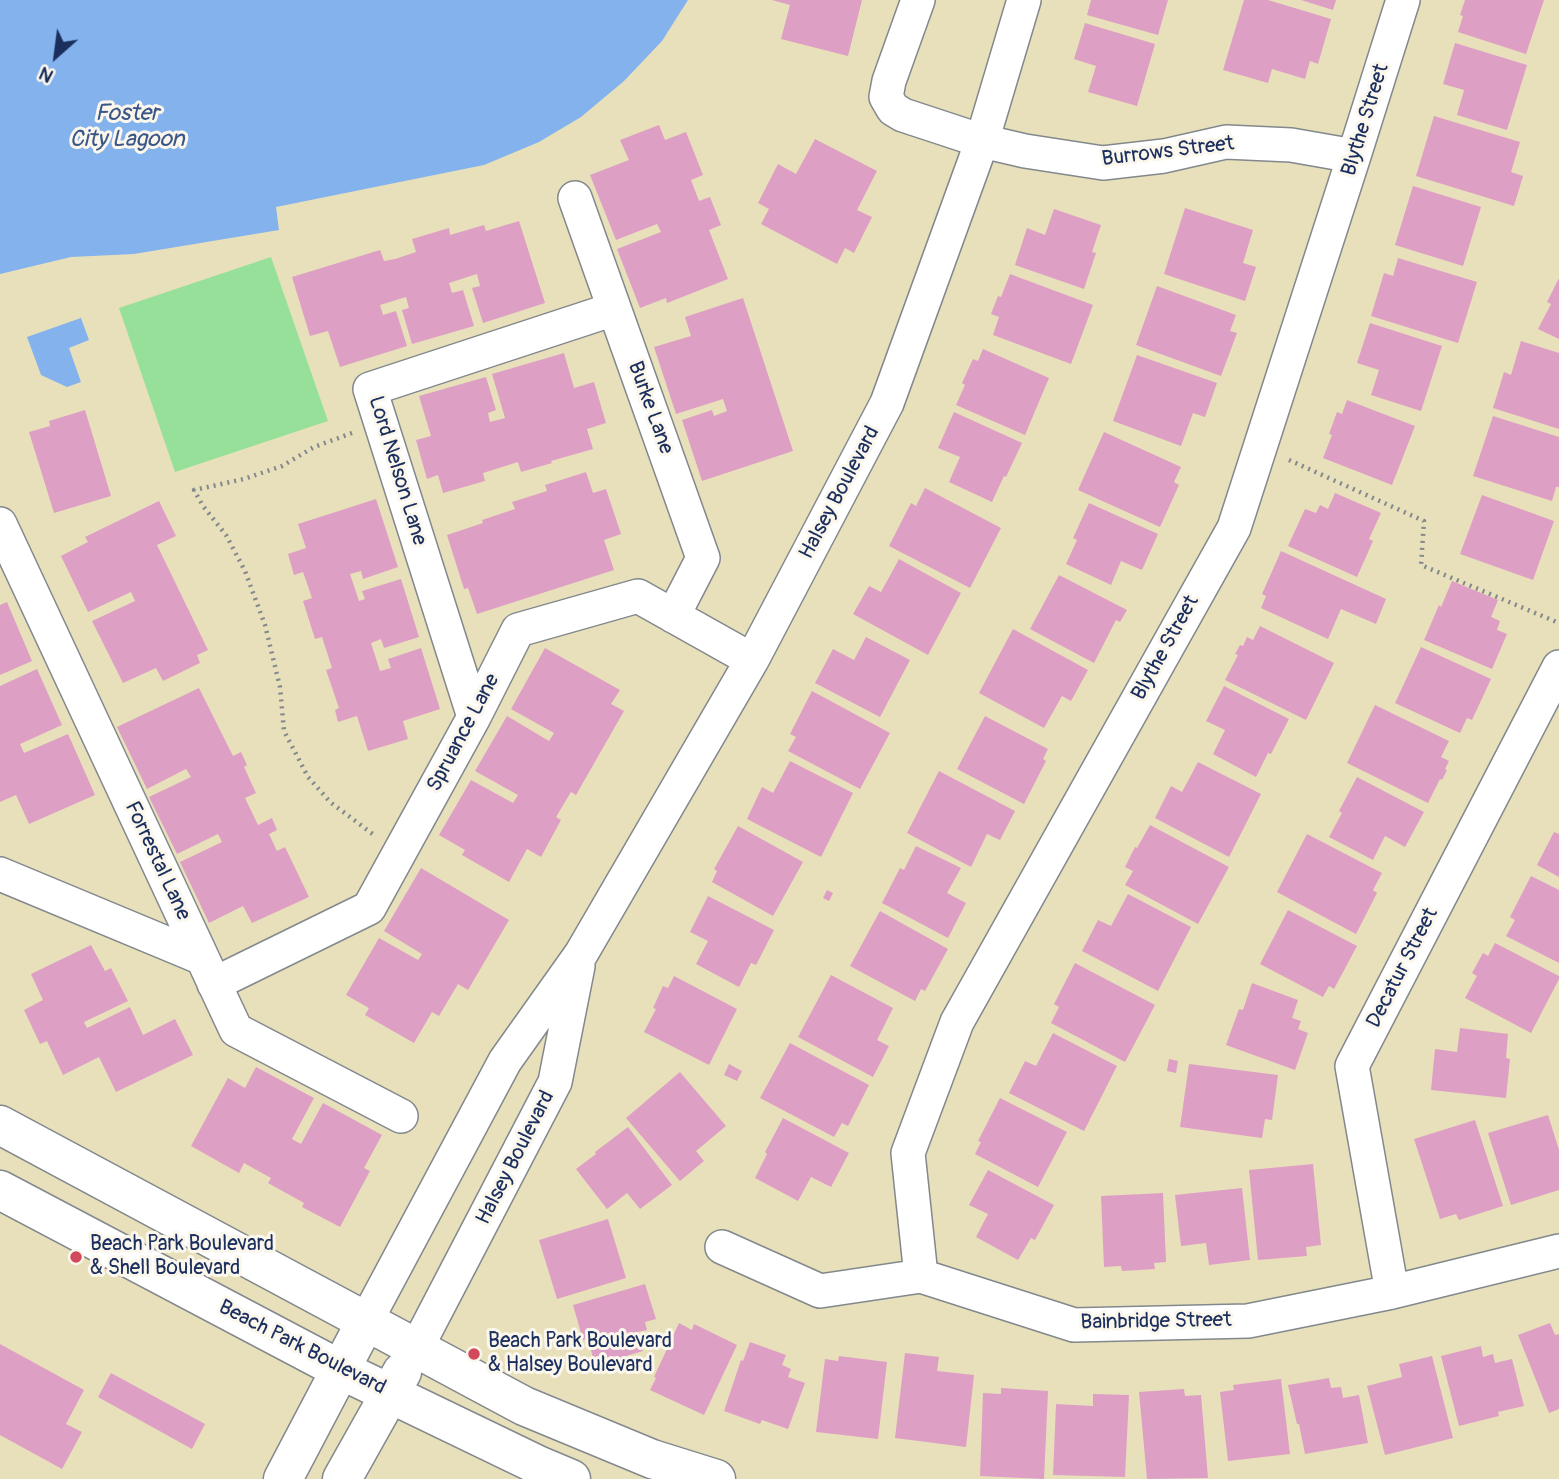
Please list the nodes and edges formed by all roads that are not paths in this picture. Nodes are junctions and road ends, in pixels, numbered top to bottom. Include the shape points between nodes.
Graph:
1 (918, 0) edge
2 (1024, 0) edge
3 (1403, 0) edge
4 (982, 141) junction
5 (1354, 156) junction
6 (575, 198) dead end
7 (614, 309) junction
8 (0, 524) edge
9 (673, 616) junction
10 (752, 660) junction
11 (1559, 667) edge
12 (474, 717) junction
13 (0, 874) edge
14 (581, 954) junction
15 (208, 971) junction
16 (401, 1116) dead end
17 (0, 1125) edge
18 (0, 1190) edge
19 (722, 1247) dead end
20 (1559, 1251) edge
21 (921, 1276) junction
22 (1392, 1292) junction
23 (366, 1321) junction
24 (415, 1349) junction
25 (341, 1370) junction
26 (389, 1394) junction
27 (283, 1479) edge
28 (342, 1479) edge
29 (571, 1479) edge
30 (716, 1479) edge

1 - 4 street, Burrows Street via 886,97 903,115
2 - 4 street, Halsey Boulevard
3 - 5 street, Blythe Street
4 - 5 street, Burrows Street via 1102,163 1226,142 1291,145
4 - 10 street, Halsey Boulevard via 887,403
5 - 21 street, Blythe Street via 1234,528 957,1022 908,1153
6 - 7 street, Burke Lane
7 - 9 street, Burke Lane via 703,558
7 - 12 street, Lord Nelson Lane via 370,389
8 - 15 street, Forrestal Lane
9 - 10 street, Spruance Lane
9 - 12 street, Spruance Lane via 638,596 519,630
10 - 14 street, Halsey Boulevard
11 - 22 street, Decatur Street via 1352,1066
12 - 15 street, Spruance Lane via 369,908
13 - 15 street
14 - 23 street, Halsey Boulevard via 505,1061
14 - 24 street, Halsey Boulevard via 555,1082
15 - 16 street, Forrestal Lane via 236,1030
17 - 23 main road
18 - 25 main road, Beach Park Boulevard
19 - 21 street, Bainbridge Street via 820,1291
20 - 22 street, Bainbridge Street
21 - 22 street, Bainbridge Street via 1074,1325 1248,1321
23 - 24 main road
23 - 25 main road
24 - 26 main road
24 - 30 main road via 524,1406 652,1459
25 - 26 main road, Beach Park Boulevard
25 - 27 main road
26 - 28 main road
26 - 29 main road, Beach Park Boulevard

